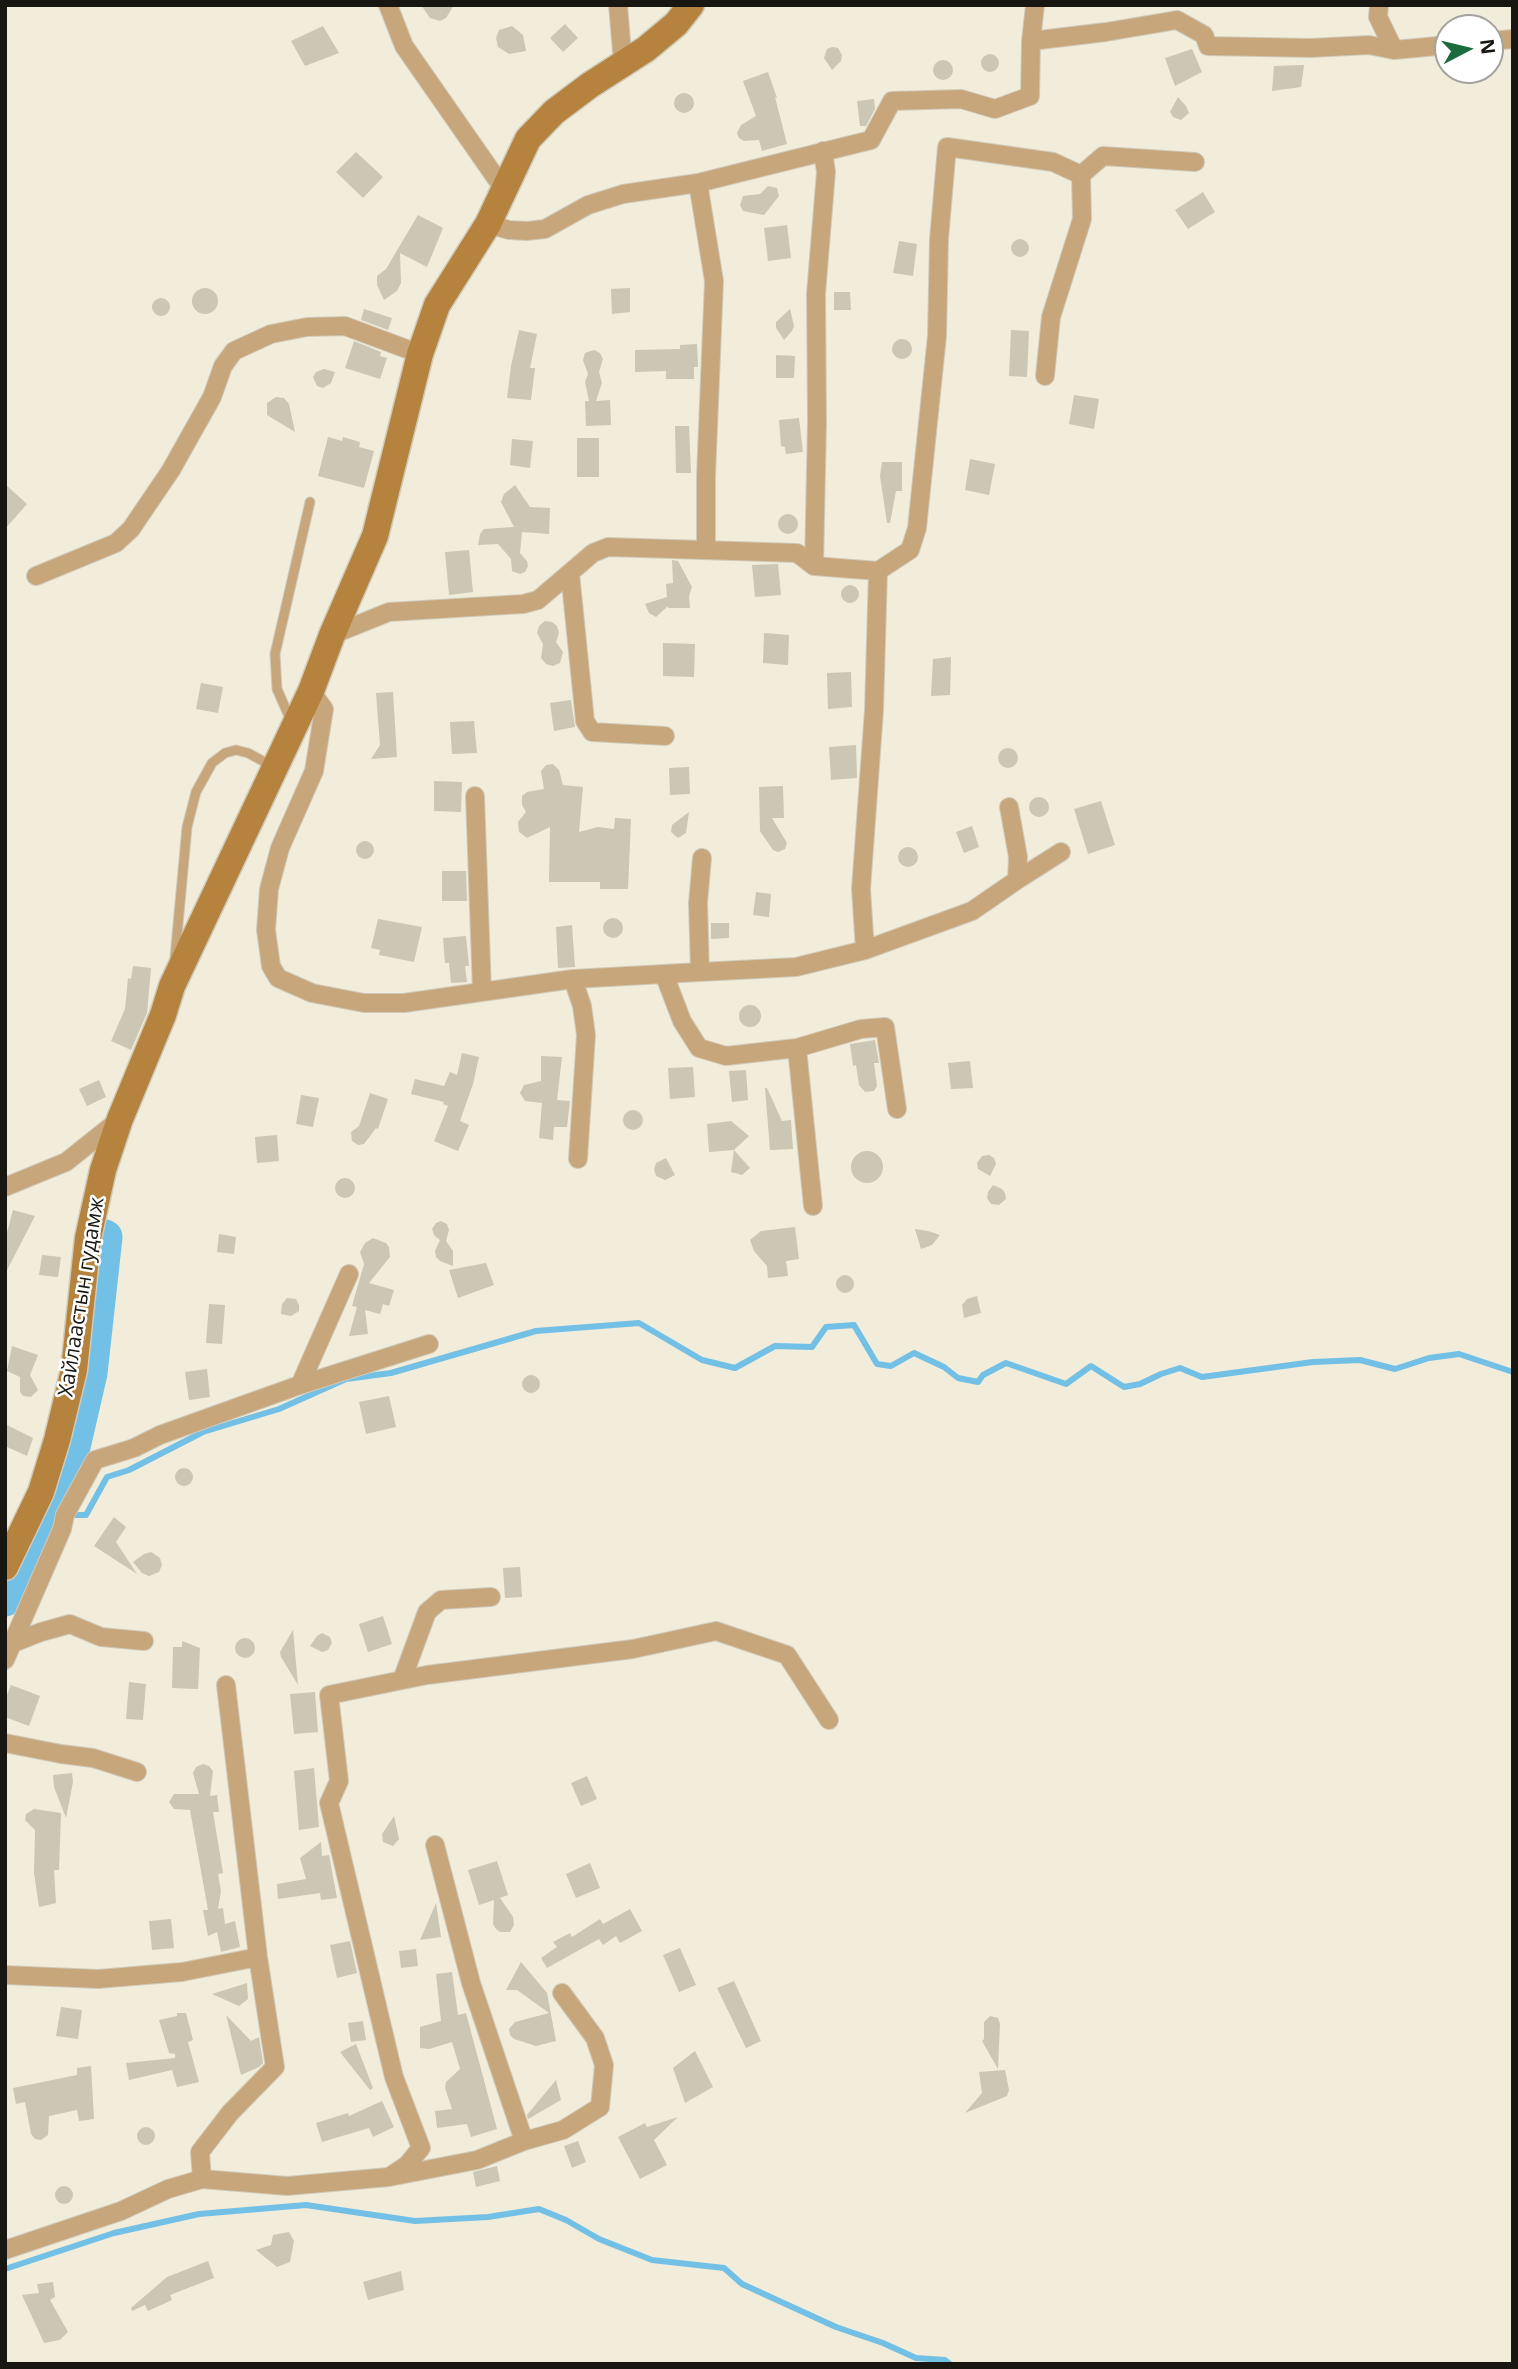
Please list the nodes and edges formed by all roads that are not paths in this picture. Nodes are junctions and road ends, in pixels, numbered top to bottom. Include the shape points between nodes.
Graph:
1 (388, 5) edge
2 (618, 5) edge
3 (691, 5) edge
4 (1035, 5) edge
5 (1379, 5) edge
6 (1031, 41) junction
7 (1434, 46) edge
8 (1394, 50) junction
9 (623, 64) junction
10 (823, 150) junction
11 (1195, 162) dead end
12 (1081, 175) junction
13 (698, 183) junction
14 (503, 188) junction
15 (488, 224) junction
16 (420, 354) junction
17 (1045, 376) dead end
18 (310, 502) dead end
19 (706, 549) junction
20 (814, 566) junction
21 (878, 571) junction
22 (570, 573) junction
23 (36, 576) dead end
24 (332, 635) junction
25 (311, 691) junction
26 (294, 727) junction
27 (665, 736) dead end
28 (275, 768) junction
29 (475, 796) dead end
30 (1009, 807) dead end
31 (1061, 852) dead end
32 (702, 858) dead end
33 (1017, 880) junction
34 (865, 950) junction
35 (700, 972) junction
36 (664, 974) junction
37 (573, 979) junction
38 (172, 986) junction
39 (482, 992) junction
40 (797, 1048) junction
41 (897, 1109) dead end
42 (120, 1119) junction
43 (578, 1158) dead end
44 (5, 1187) edge
45 (813, 1206) dead end
46 (349, 1274) dead end
47 (429, 1344) dead end
48 (300, 1385) junction
49 (5, 1567) edge
50 (491, 1597) dead end
51 (144, 1641) dead end
52 (13, 1643) junction
53 (5, 1660) edge
54 (401, 1680) junction
55 (226, 1685) dead end
56 (829, 1720) dead end
57 (5, 1743) edge
58 (137, 1772) dead end
59 (435, 1845) dead end
60 (258, 1957) junction
61 (5, 1975) edge
62 (562, 1993) dead end
63 (524, 2141) junction
64 (389, 2177) junction
65 (202, 2179) junction
66 (5, 2250) edge

1 - 14 street via 404,46
2 - 9 street
3 - 9 street, Хайлаастын гудамж via 676,24
4 - 6 street
5 - 8 street via 1378,17
6 - 8 street via 1177,20 1204,35 1209,46 1369,45
6 - 10 street via 1030,96 995,109 961,99 892,101 871,140
7 - 8 street
9 - 14 street, Хайлаастын гудамж via 554,111 528,139
10 - 13 street
10 - 20 street via 826,172 816,294
11 - 12 street via 1102,156
12 - 17 street via 1082,219 1051,317
12 - 21 street via 1053,162 947,147 937,336 916,528 910,550
13 - 15 street via 623,194 588,205 545,229 527,232
13 - 19 street via 714,281
14 - 15 street, Хайлаастын гудамж
15 - 16 street, Хайлаастын гудамж via 437,305
16 - 23 street via 345,326 271,334 234,351 171,470 131,529 116,543
16 - 24 street, Хайлаастын гудамж via 375,536
18 - 26 lane via 275,654 277,689
19 - 20 street via 797,553
19 - 22 street via 608,547 593,553
20 - 21 street
21 - 34 street via 861,889
22 - 24 street via 538,600 523,604 389,612
22 - 27 street via 585,721 592,732
24 - 25 street, Хайлаастын гудамж
25 - 26 street, Хайлаастын гудамж
25 - 39 street via 324,709 322,723 314,771 280,848 269,889 266,930 271,966 278,978 312,993 363,1003 404,1003
26 - 28 street, Хайлаастын гудамж
28 - 38 street, Хайлаастын гудамж
28 - 38 lane via 247,753 225,753 212,763 196,792 187,827
29 - 39 street
30 - 33 street
31 - 33 street
32 - 35 street
33 - 34 street via 972,911
34 - 35 street via 796,967
35 - 36 street
36 - 37 street
36 - 40 street via 682,1021 699,1048 726,1056
37 - 39 street
37 - 43 street via 586,1035
38 - 42 street, Хайлаастын гудамж
40 - 41 street via 861,1029 885,1027
40 - 45 street
42 - 44 street via 66,1162
42 - 49 street, Хайлаастын гудамж via 88,1238 74,1370 57,1440 41,1492
46 - 48 street
47 - 48 street
48 - 52 street via 95,1460 65,1515
50 - 54 street via 441,1600 427,1612
51 - 52 street via 101,1637 69,1624
52 - 53 street
54 - 56 street via 633,1649 716,1632 787,1655
54 - 64 street via 329,1695 339,1782 329,1803 394,2077 421,2148
55 - 60 street
57 - 58 street via 93,1758
59 - 63 street via 471,1983
60 - 61 street via 182,1972 98,1979
60 - 65 street via 275,2067 200,2152
62 - 63 street via 595,2038 604,2065 600,2107 563,2130
63 - 64 street via 477,2160
64 - 65 street via 287,2186
65 - 66 street

